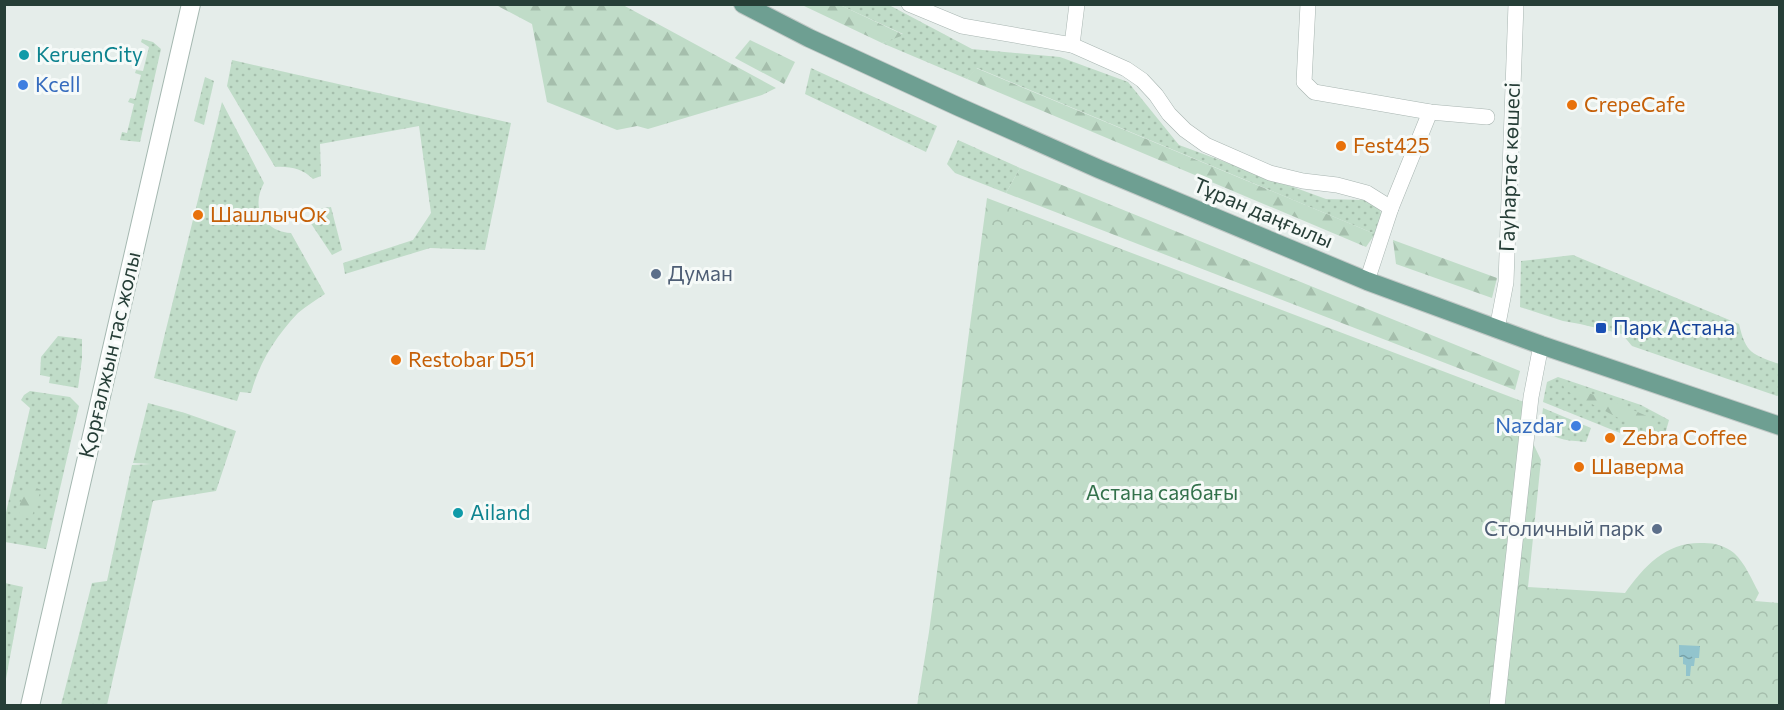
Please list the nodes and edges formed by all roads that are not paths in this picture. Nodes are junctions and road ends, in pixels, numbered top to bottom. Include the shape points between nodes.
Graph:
1 (191, 4) edge
2 (743, 4) edge
3 (909, 4) edge
4 (1077, 4) edge
5 (1308, 4) edge
6 (1516, 4) edge
7 (1072, 45) junction
8 (1430, 112) junction
9 (1487, 117) dead end
10 (1391, 208) junction
11 (1367, 280) junction
12 (1497, 329) junction
13 (1541, 345) junction
14 (1779, 426) edge
15 (30, 705) edge
16 (1497, 705) edge

1 - 15 main road, Қорғалжын тас жолы
2 - 11 main road, Тұран даңғылы via 992,122
3 - 7 street via 962,26
4 - 7 street
5 - 8 street via 1304,82 1314,92
6 - 12 street, Гауhартас көшесі via 1506,282
7 - 10 street via 1142,80 1169,114 1206,145 1270,173 1367,193
8 - 9 street
8 - 10 street
10 - 11 street
11 - 12 main road, Тұран даңғылы
12 - 13 main road, Тұран даңғылы
13 - 14 main road, Тұран даңғылы
13 - 16 street via 1531,397

